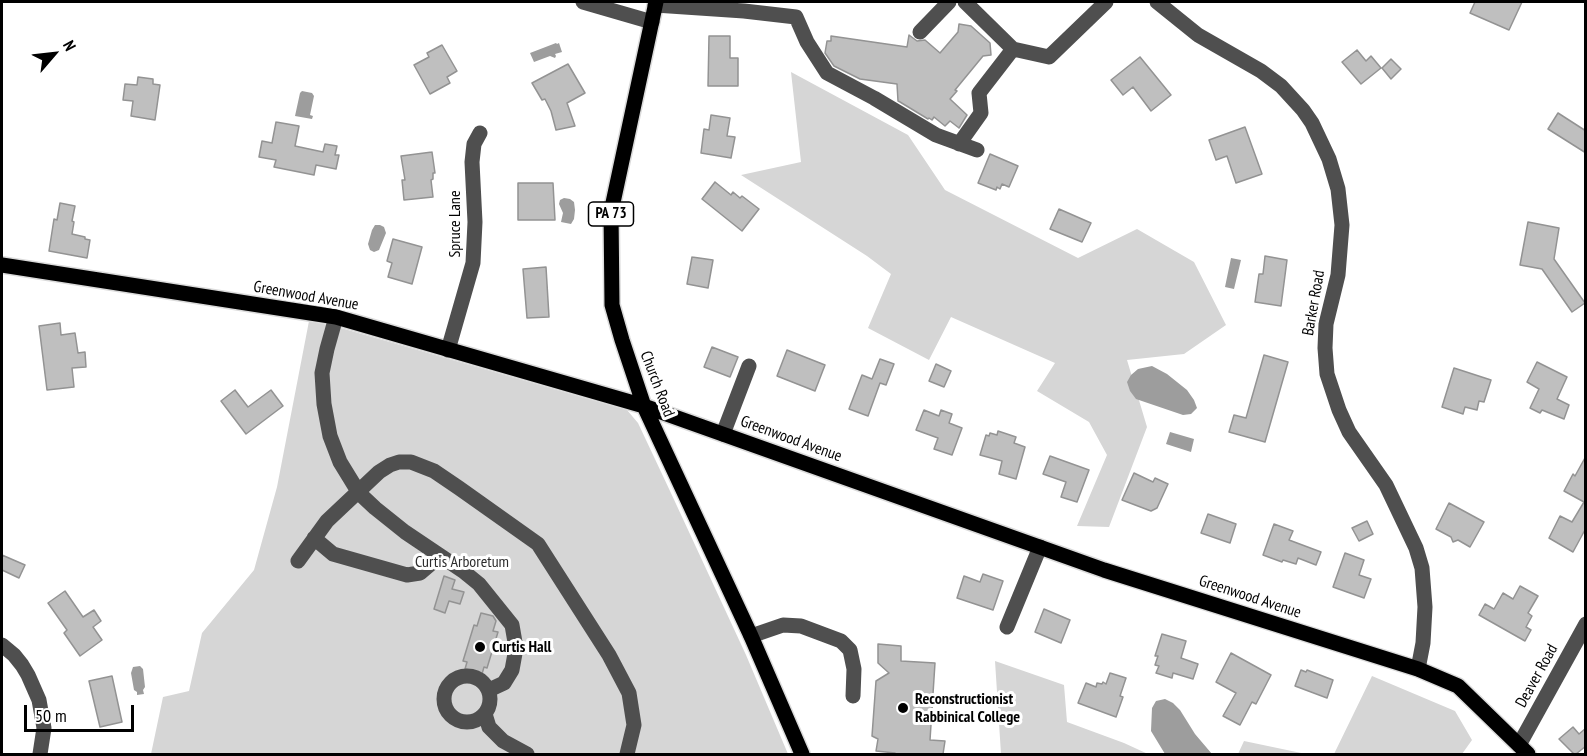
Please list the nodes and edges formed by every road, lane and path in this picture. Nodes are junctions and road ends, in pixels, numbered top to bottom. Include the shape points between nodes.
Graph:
1 (583, 2) edge
2 (949, 2) edge
3 (965, 2) edge
4 (1106, 2) edge
5 (1157, 2) edge
6 (655, 3) edge
7 (652, 21) junction
8 (920, 32) dead end
9 (1013, 49) junction
10 (480, 133) dead end
11 (959, 144) junction
12 (977, 150) dead end
13 (2, 265) edge
14 (336, 317) junction
15 (448, 350) junction
16 (749, 366) dead end
17 (644, 406) junction
18 (723, 434) junction
19 (359, 493) junction
20 (314, 538) junction
21 (1040, 547) junction
22 (440, 556) junction
23 (298, 561) dead end
24 (1586, 624) edge
25 (1007, 627) dead end
26 (751, 636) junction
27 (2, 645) edge
28 (1418, 669) junction
29 (489, 690) junction
30 (853, 696) dead end
31 (485, 714) junction
32 (1524, 750) edge
33 (40, 754) edge
34 (527, 754) edge
35 (627, 754) edge
36 (802, 754) edge

1 - 7 street
2 - 8 street
3 - 9 street
4 - 9 street via 1049,57
5 - 28 street, Barker Road via 1198,35 1273,80 1303,110 1329,159 1338,189 1342,225 1338,275 1326,324 1327,374 1349,432 1386,484 1416,548 1425,607
6 - 7 main road, Church Road / PA 73
6 - 11 street via 796,17 827,73
7 - 17 main road, Church Road / PA 73 via 611,212 612,305
9 - 11 street via 980,93 981,113
10 - 15 street, Spruce Lane via 472,162 476,222 473,263
11 - 12 street
13 - 14 main road, Greenwood Avenue
14 - 15 main road, Greenwood Avenue
14 - 19 street via 322,373 324,404 340,462
15 - 17 main road, Greenwood Avenue
16 - 18 street
17 - 18 main road, Greenwood Avenue
17 - 26 main road, Church Road / PA 73
18 - 21 main road, Greenwood Avenue
19 - 20 street
19 - 22 street
19 - 35 street via 390,465 411,462 434,471 538,544 629,693 634,724
20 - 22 street via 333,554 406,575 420,573
20 - 23 street
21 - 25 street
21 - 28 main road, Greenwood Avenue
22 - 29 street via 479,584 512,625 516,648 512,670 504,683
24 - 32 street, Deaver Road
26 - 30 street via 783,625 801,626 841,641 850,650
26 - 36 main road, Church Road / PA 73
27 - 33 street via 22,665 39,700 44,728
28 - 32 main road, Greenwood Avenue via 1458,686
29 - 31 street via 490,703
29 - 31 street via 479,679 465,675 451,681 444,695 446,710 457,720 472,722
31 - 34 street via 489,727 503,741

